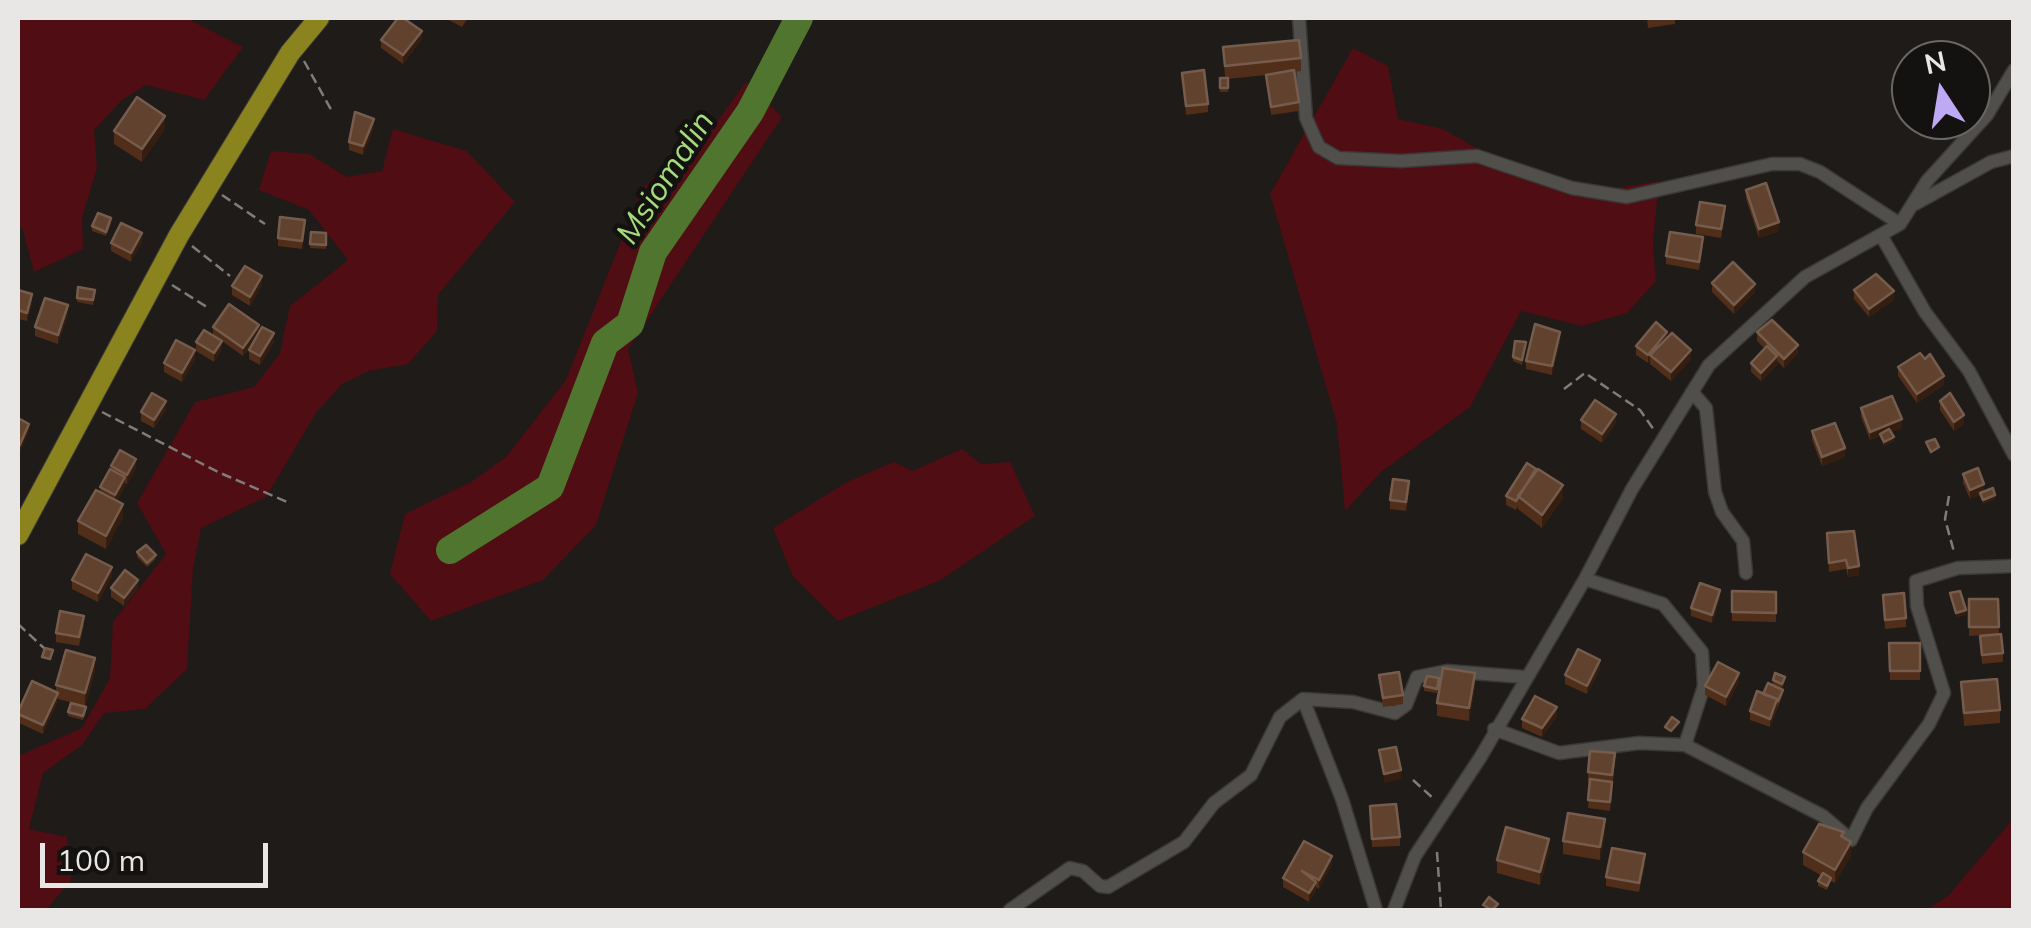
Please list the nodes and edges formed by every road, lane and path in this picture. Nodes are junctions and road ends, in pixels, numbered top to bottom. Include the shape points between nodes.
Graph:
1 (319, 18) edge
2 (1298, 18) edge
3 (290, 54) junction
4 (2014, 70) edge
5 (332, 113) dead end
6 (2014, 156) edge
7 (208, 186) junction
8 (1908, 206) junction
9 (265, 224) dead end
10 (1900, 224) junction
11 (180, 235) junction
12 (1882, 236) junction
13 (158, 276) junction
14 (230, 276) dead end
15 (210, 309) dead end
16 (1564, 390) dead end
17 (1692, 392) junction
18 (87, 404) junction
19 (1663, 437) junction
20 (2014, 455) edge
21 (1949, 496) dead end
22 (287, 502) dead end
23 (18, 535) edge
24 (2014, 566) edge
25 (1958, 568) junction
26 (1746, 573) dead end
27 (1585, 580) junction
28 (18, 624) edge
29 (34, 636) junction
30 (42, 638) dead end
31 (45, 649) edge
32 (1524, 678) junction
33 (1303, 698) junction
34 (1494, 729) junction
35 (1685, 745) junction
36 (1413, 780) dead end
37 (1437, 819) junction
38 (1010, 910) edge
39 (1376, 910) edge
40 (1394, 910) edge
41 (1441, 910) edge

1 - 3 main road
2 - 10 street via 1306,118 1319,147 1338,158 1477,156 1604,197 1800,164
3 - 5 path via 303,60
3 - 7 main road
4 - 8 street via 1987,115
6 - 8 street
7 - 9 path
7 - 11 main road
8 - 10 street
10 - 12 street
11 - 13 main road
11 - 14 path
12 - 17 street via 1805,277 1724,349
12 - 20 street
13 - 15 path
13 - 18 main road
16 - 19 path via 1585,372 1640,410
17 - 19 street
17 - 26 street via 1706,408 1715,492 1743,541
18 - 22 path
18 - 23 main road
19 - 27 street
21 - 25 path via 1945,519
24 - 25 street
25 - 35 street via 1916,580 1944,693 1866,808 1852,840 1823,816
27 - 32 street
27 - 35 street via 1663,604 1702,652 1704,686
28 - 29 path
29 - 30 path
29 - 31 path
32 - 33 street via 1447,671 1417,677 1396,713
32 - 34 street
33 - 38 street via 1280,717 1251,775 1214,803 1184,842 1108,887 1070,868
33 - 39 street
34 - 35 street via 1559,753
34 - 37 street
36 - 37 path via 1434,800
37 - 40 street
37 - 41 path

